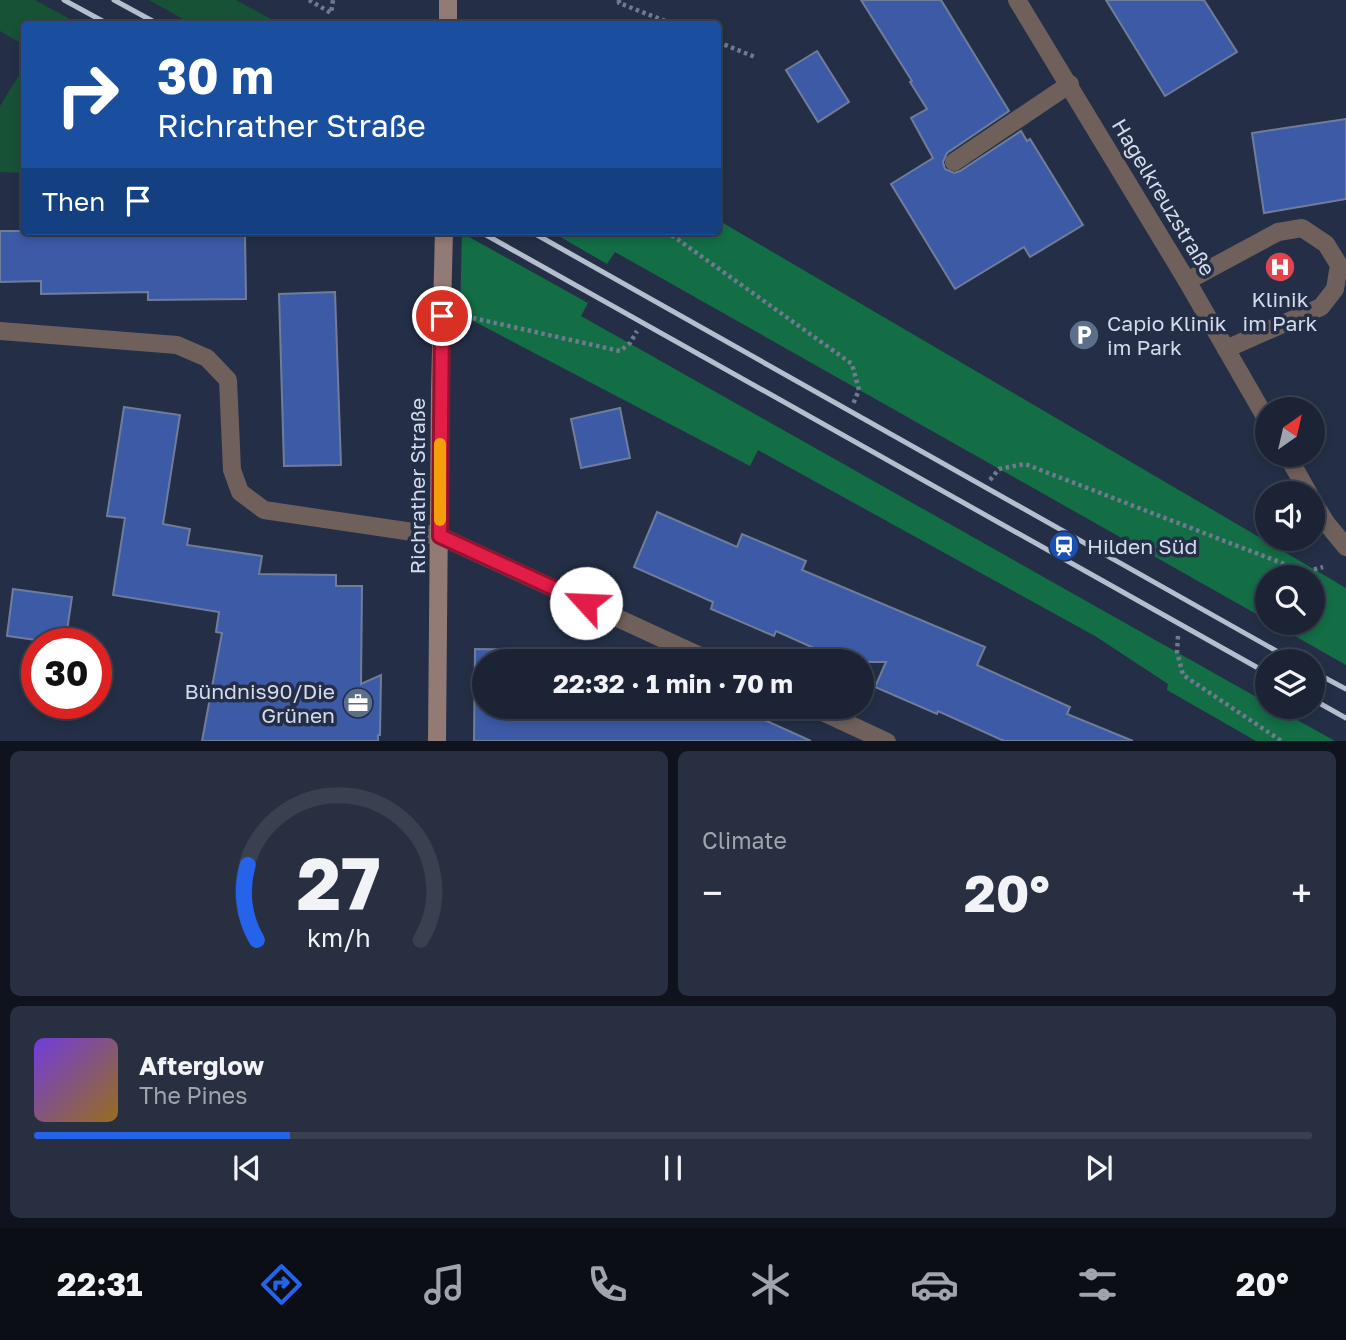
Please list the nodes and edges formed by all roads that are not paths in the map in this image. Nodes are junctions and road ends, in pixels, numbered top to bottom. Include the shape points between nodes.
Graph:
1 (448, 0) edge
2 (1017, 0) edge
3 (447, 21) edge
4 (1070, 84) junction
5 (954, 162) dead end
6 (444, 235) edge
7 (1188, 281) junction
8 (0, 331) edge
9 (1226, 349) junction
10 (1255, 399) edge
11 (1325, 521) edge
12 (440, 536) junction
13 (1346, 547) edge
14 (685, 649) edge
15 (838, 719) edge
16 (437, 741) edge
17 (887, 741) edge

1 - 3 main road
2 - 4 street, Hagelkreuzstraße
4 - 5 street
4 - 7 street, Hagelkreuzstraße
6 - 12 main road, Richrather Straße
7 - 9 street, Hagelkreuzstraße
7 - 9 street via 1278,232 1303,228 1326,244 1339,265 1335,289 1321,307
8 - 12 street via 177,345 206,358 228,380 232,470 240,492 264,510
9 - 10 street, Hagelkreuzstraße
11 - 13 street
12 - 14 street
12 - 16 main road, Richrather Straße
15 - 17 street

